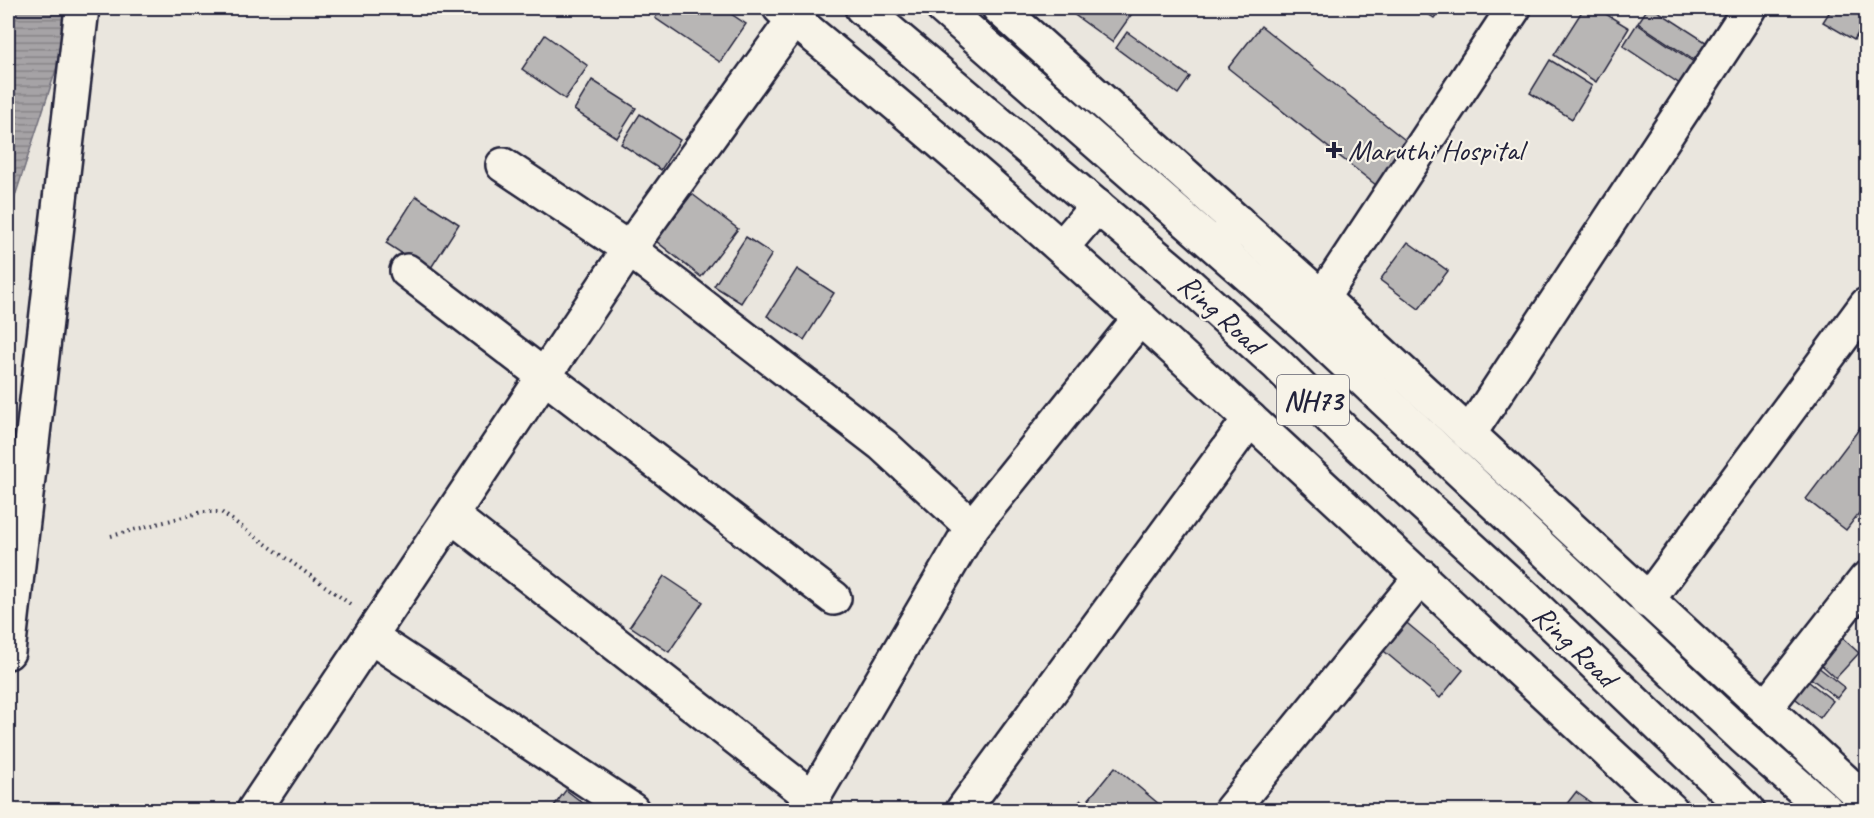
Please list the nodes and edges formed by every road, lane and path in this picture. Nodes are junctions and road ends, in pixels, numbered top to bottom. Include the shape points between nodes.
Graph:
1 (82, 8) edge
2 (862, 8) edge
3 (943, 8) edge
4 (1514, 8) edge
5 (1750, 8) edge
6 (1011, 11) edge
7 (787, 13) edge
8 (988, 45) junction
9 (503, 165) dead end
10 (1097, 206) junction
11 (1238, 222) junction
12 (1062, 247) junction
13 (1218, 247) junction
14 (629, 249) junction
15 (407, 271) dead end
16 (1322, 297) junction
17 (1866, 305) edge
18 (1140, 318) junction
19 (545, 377) junction
20 (1250, 420) junction
21 (1469, 434) junction
22 (1451, 462) junction
23 (1416, 498) junction
24 (452, 516) junction
25 (972, 527) junction
26 (111, 536) dead end
27 (1422, 576) junction
28 (1866, 579) edge
29 (834, 598) dead end
30 (1647, 601) junction
31 (375, 630) junction
32 (8, 652) edge
33 (1766, 707) junction
34 (1866, 801) edge
35 (808, 804) edge
36 (254, 810) edge
37 (632, 810) edge
38 (963, 810) edge
39 (1231, 810) edge
40 (1671, 810) edge
41 (1747, 810) edge
42 (1826, 810) edge

1 - 32 main road
2 - 10 main road, Ring Road / NH73
3 - 8 main road, Ring Road / NH73
4 - 16 main road
5 - 21 main road
6 - 8 main road
6 - 11 main road
7 - 12 main road via 901,105
7 - 14 main road
8 - 13 main road, Ring Road / NH73
9 - 14 main road
10 - 12 main road
10 - 23 main road, Ring Road / NH73 via 1278,365
11 - 13 main road
11 - 16 main road
12 - 18 main road
13 - 22 main road, Ring Road / NH73
14 - 19 main road
14 - 25 main road via 883,445
15 - 19 main road
16 - 21 main road
17 - 30 main road
18 - 20 main road
18 - 25 main road
19 - 24 main road
19 - 29 main road
20 - 27 main road
20 - 38 main road
21 - 30 main road
22 - 23 main road
22 - 42 main road, Ring Road / NH73
23 - 41 main road, Ring Road / NH73
24 - 31 main road
24 - 35 main road
25 - 35 main road
26 - 31 path via 202,512 221,512
27 - 39 main road
27 - 40 main road
28 - 33 main road
30 - 33 main road
31 - 36 main road
31 - 37 main road
33 - 34 main road

